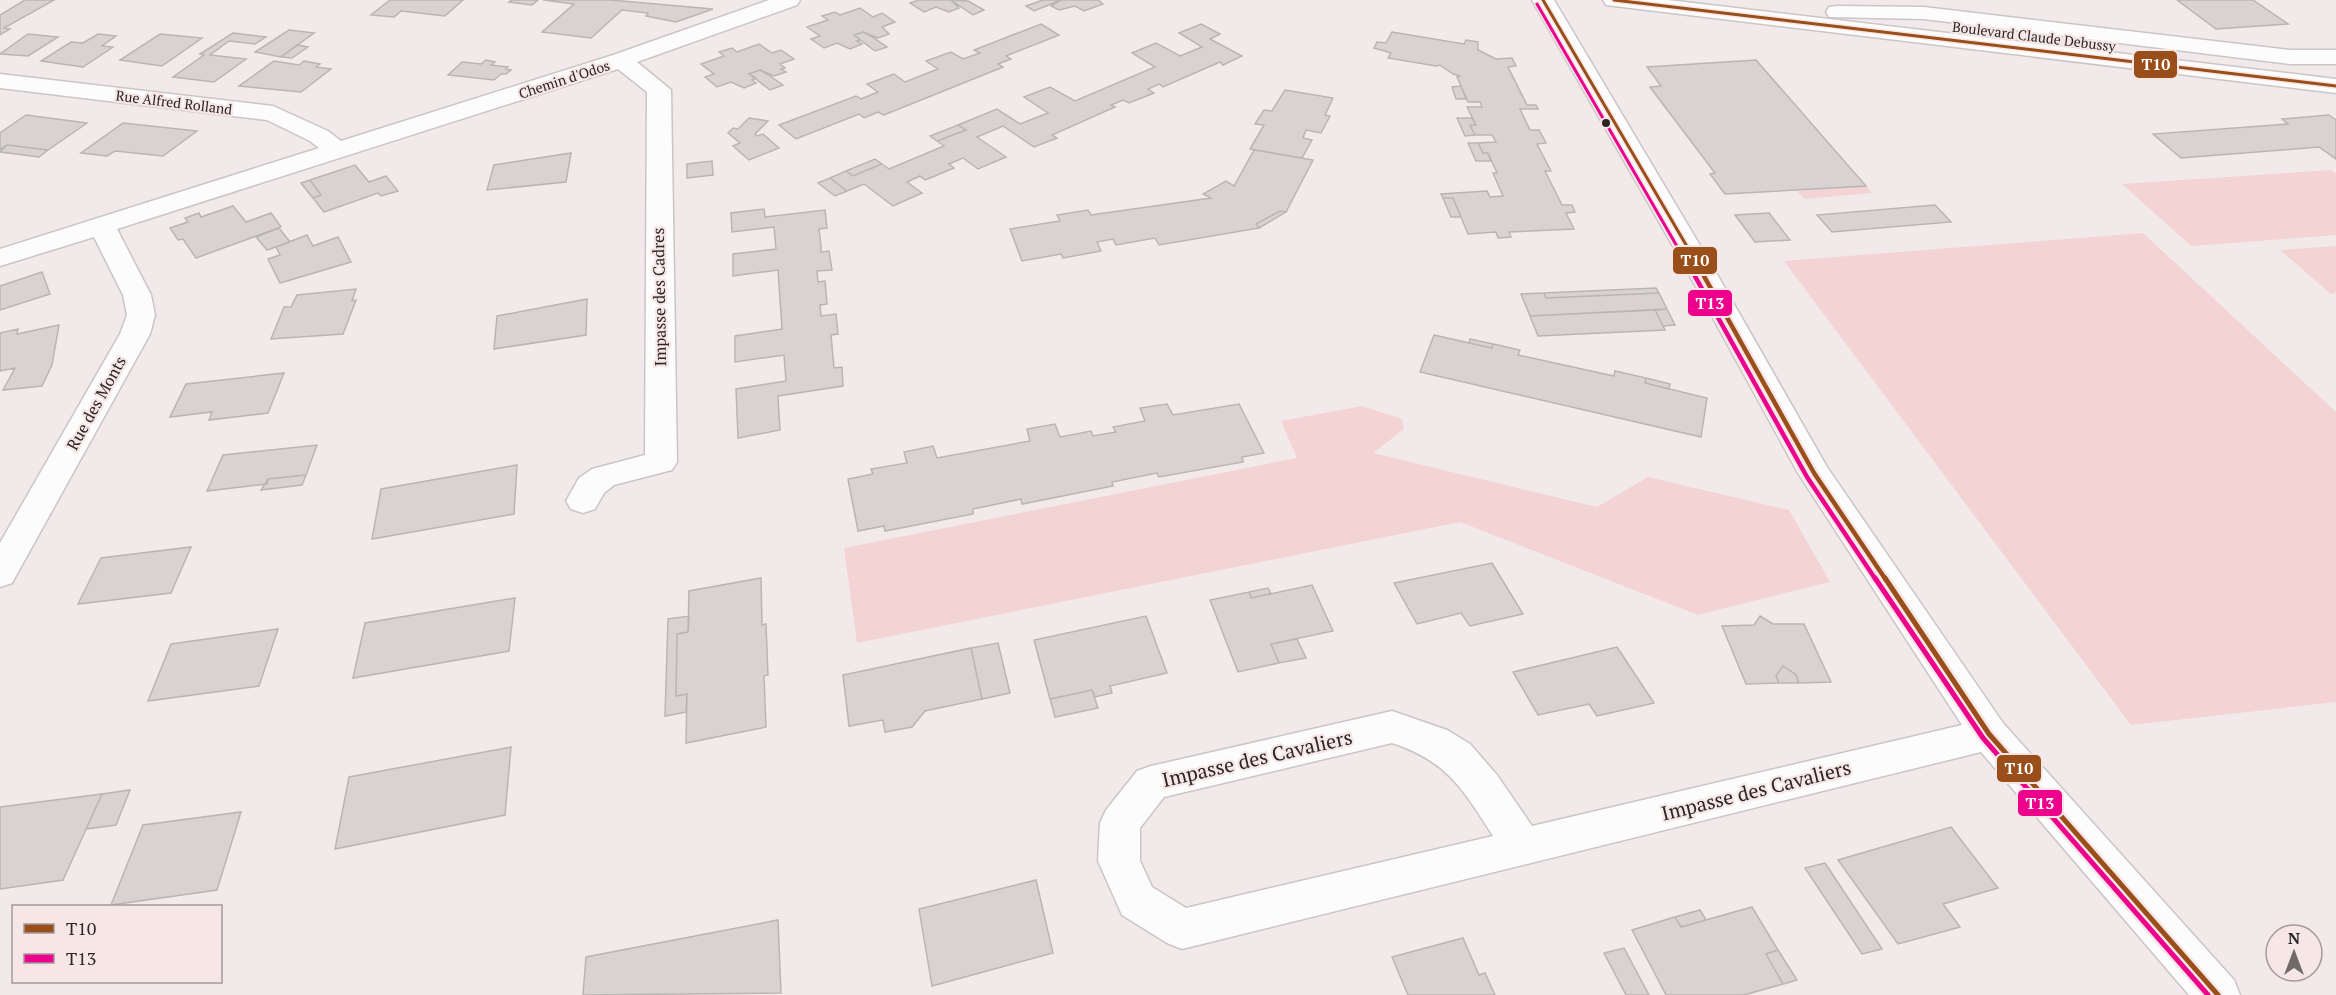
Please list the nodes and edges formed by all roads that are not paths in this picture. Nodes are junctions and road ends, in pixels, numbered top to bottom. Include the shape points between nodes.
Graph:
1 (789, 0) edge
2 (1544, 0) edge
3 (1614, 0) edge
4 (1733, 0) edge
5 (1837, 12) junction
6 (2336, 57) edge
7 (621, 60) junction
8 (2336, 72) edge
9 (0, 81) edge
10 (2336, 86) edge
11 (338, 151) junction
12 (103, 227) junction
13 (0, 258) edge
14 (583, 501) dead end
15 (0, 574) edge
16 (1989, 734) junction
17 (1523, 847) junction
18 (2218, 995) edge

1 - 7 street, Chemin d'Odos
2 - 16 street via 1814,473
3 - 10 street, Boulevard Claude Debussy
4 - 5 street, Boulevard Claude Debussy
5 - 6 street via 1924,13 2291,57
5 - 8 street, Boulevard Claude Debussy
7 - 11 street, Chemin d'Odos
7 - 14 street, Impasse des Cadres via 659,90 661,462 603,477 591,486
9 - 11 street, Rue Alfred Rolland via 273,114 319,136
11 - 12 street, Chemin d'Odos
12 - 13 street, Chemin d'Odos
12 - 15 street, Rue des Monts via 137,296 141,315 135,334
16 - 17 street, Impasse des Cavaliers
16 - 18 street
17 - 17 street, Impasse des Cavaliers via 1182,929 1137,901 1119,861 1120,823 1151,783 1392,727 1424,737 1455,755

